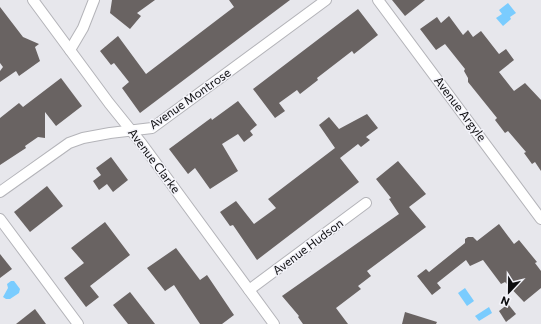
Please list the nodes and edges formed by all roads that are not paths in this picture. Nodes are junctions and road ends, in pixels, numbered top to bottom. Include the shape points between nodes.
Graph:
1 (33, 0) edge
2 (94, 0) edge
3 (326, 0) edge
4 (378, 0) edge
5 (70, 50) junction
6 (132, 132) junction
7 (0, 192) edge
8 (366, 203) dead end
9 (0, 219) edge
10 (541, 219) edge
11 (249, 290) junction
12 (78, 324) edge
13 (274, 324) edge

1 - 5 street, Avenue Clarke
2 - 5 street via 83,28
3 - 6 street, Avenue Montrose via 152,128
4 - 10 street, Avenue Argyle
5 - 6 street, Avenue Clarke
6 - 7 street, Avenue Montrose via 110,133 69,143
6 - 11 street, Avenue Clarke
8 - 11 street, Avenue Hudson
9 - 12 street
11 - 13 street, Avenue Clarke

